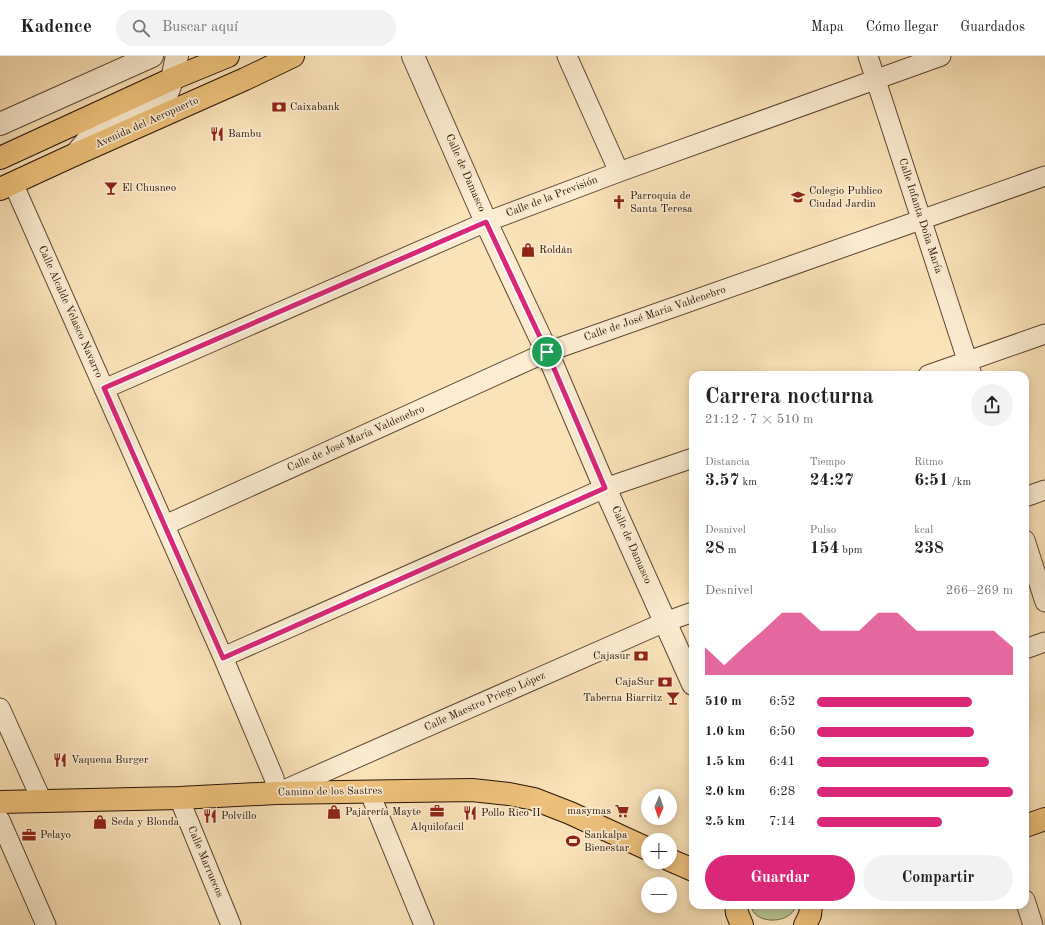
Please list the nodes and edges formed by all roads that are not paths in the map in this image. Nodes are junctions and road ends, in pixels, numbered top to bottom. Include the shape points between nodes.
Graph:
1 (152, 56) edge
2 (177, 56) edge
3 (228, 56) edge
4 (293, 56) edge
5 (413, 56) edge
6 (567, 56) edge
7 (868, 56) edge
8 (941, 56) edge
9 (172, 79) junction
10 (876, 79) junction
11 (0, 124) edge
12 (76, 154) junction
13 (0, 158) edge
14 (619, 172) junction
15 (1045, 176) edge
16 (6, 186) edge
17 (922, 220) junction
18 (486, 222) junction
19 (1045, 334) edge
20 (547, 352) junction
21 (969, 368) edge
22 (951, 371) edge
23 (104, 388) junction
24 (689, 459) edge
25 (605, 488) junction
26 (1045, 490) edge
27 (1029, 496) edge
28 (164, 525) junction
29 (1029, 552) edge
30 (1045, 602) edge
31 (689, 613) edge
32 (665, 622) junction
33 (1045, 642) edge
34 (1029, 648) edge
35 (223, 658) junction
36 (689, 675) edge
37 (0, 708) edge
38 (369, 791) junction
39 (277, 793) junction
40 (179, 798) junction
41 (42, 801) junction
42 (0, 802) edge
43 (1045, 819) edge
44 (0, 820) edge
45 (1029, 825) edge
46 (641, 846) edge
47 (677, 863) edge
48 (689, 868) edge
49 (736, 909) edge
50 (811, 909) edge
51 (1028, 909) edge
52 (46, 925) edge
53 (231, 925) edge
54 (424, 925) edge
55 (742, 925) edge
56 (805, 925) edge
57 (1033, 925) edge

1 - 11 street
2 - 9 street
3 - 9 main road
4 - 12 main road, Avenida del Aeropuerto
5 - 18 street, Calle de Damasco
6 - 14 street
7 - 10 street, Calle Infanta Doña María
8 - 10 street, Calle de la Previsión
9 - 12 street via 166,96 160,102 92,135
9 - 13 main road
10 - 14 street, Calle de la Previsión
10 - 17 street, Calle Infanta Doña María
12 - 16 main road, Avenida del Aeropuerto
14 - 18 street, Calle de la Previsión
15 - 17 street, Calle de José María Valdenebro
16 - 23 street, Calle Alcalde Velasco Navarro
17 - 20 street, Calle de José María Valdenebro
17 - 21 street, Calle Infanta Doña María
18 - 20 street, Calle de Damasco
18 - 23 street, Calle de la Previsión
19 - 21 street
20 - 25 street, Calle de Damasco
20 - 28 street, Calle de José María Valdenebro
21 - 22 street
23 - 28 street, Calle Alcalde Velasco Navarro
24 - 25 street
25 - 32 street, Calle de Damasco
25 - 35 street
26 - 27 street
28 - 35 street, Calle Alcalde Velasco Navarro
29 - 30 street
31 - 32 street, Calle Maestro Priego López
32 - 36 street, Calle de Damasco
32 - 39 street, Calle Maestro Priego López
33 - 34 street
35 - 39 street, Calle Alcalde Velasco Navarro via 274,778
37 - 41 street
38 - 39 main road, Camino de los Sastres
38 - 46 main road, Camino de los Sastres via 472,790 509,794 570,813
38 - 54 street
39 - 40 main road, Camino de los Sastres
40 - 41 main road, Camino de los Sastres
40 - 53 street, Calle Marruecos
41 - 42 main road, Camino de los Sastres
43 - 45 main road
44 - 52 street
47 - 48 main road
49 - 55 main road
50 - 56 main road
51 - 57 street

